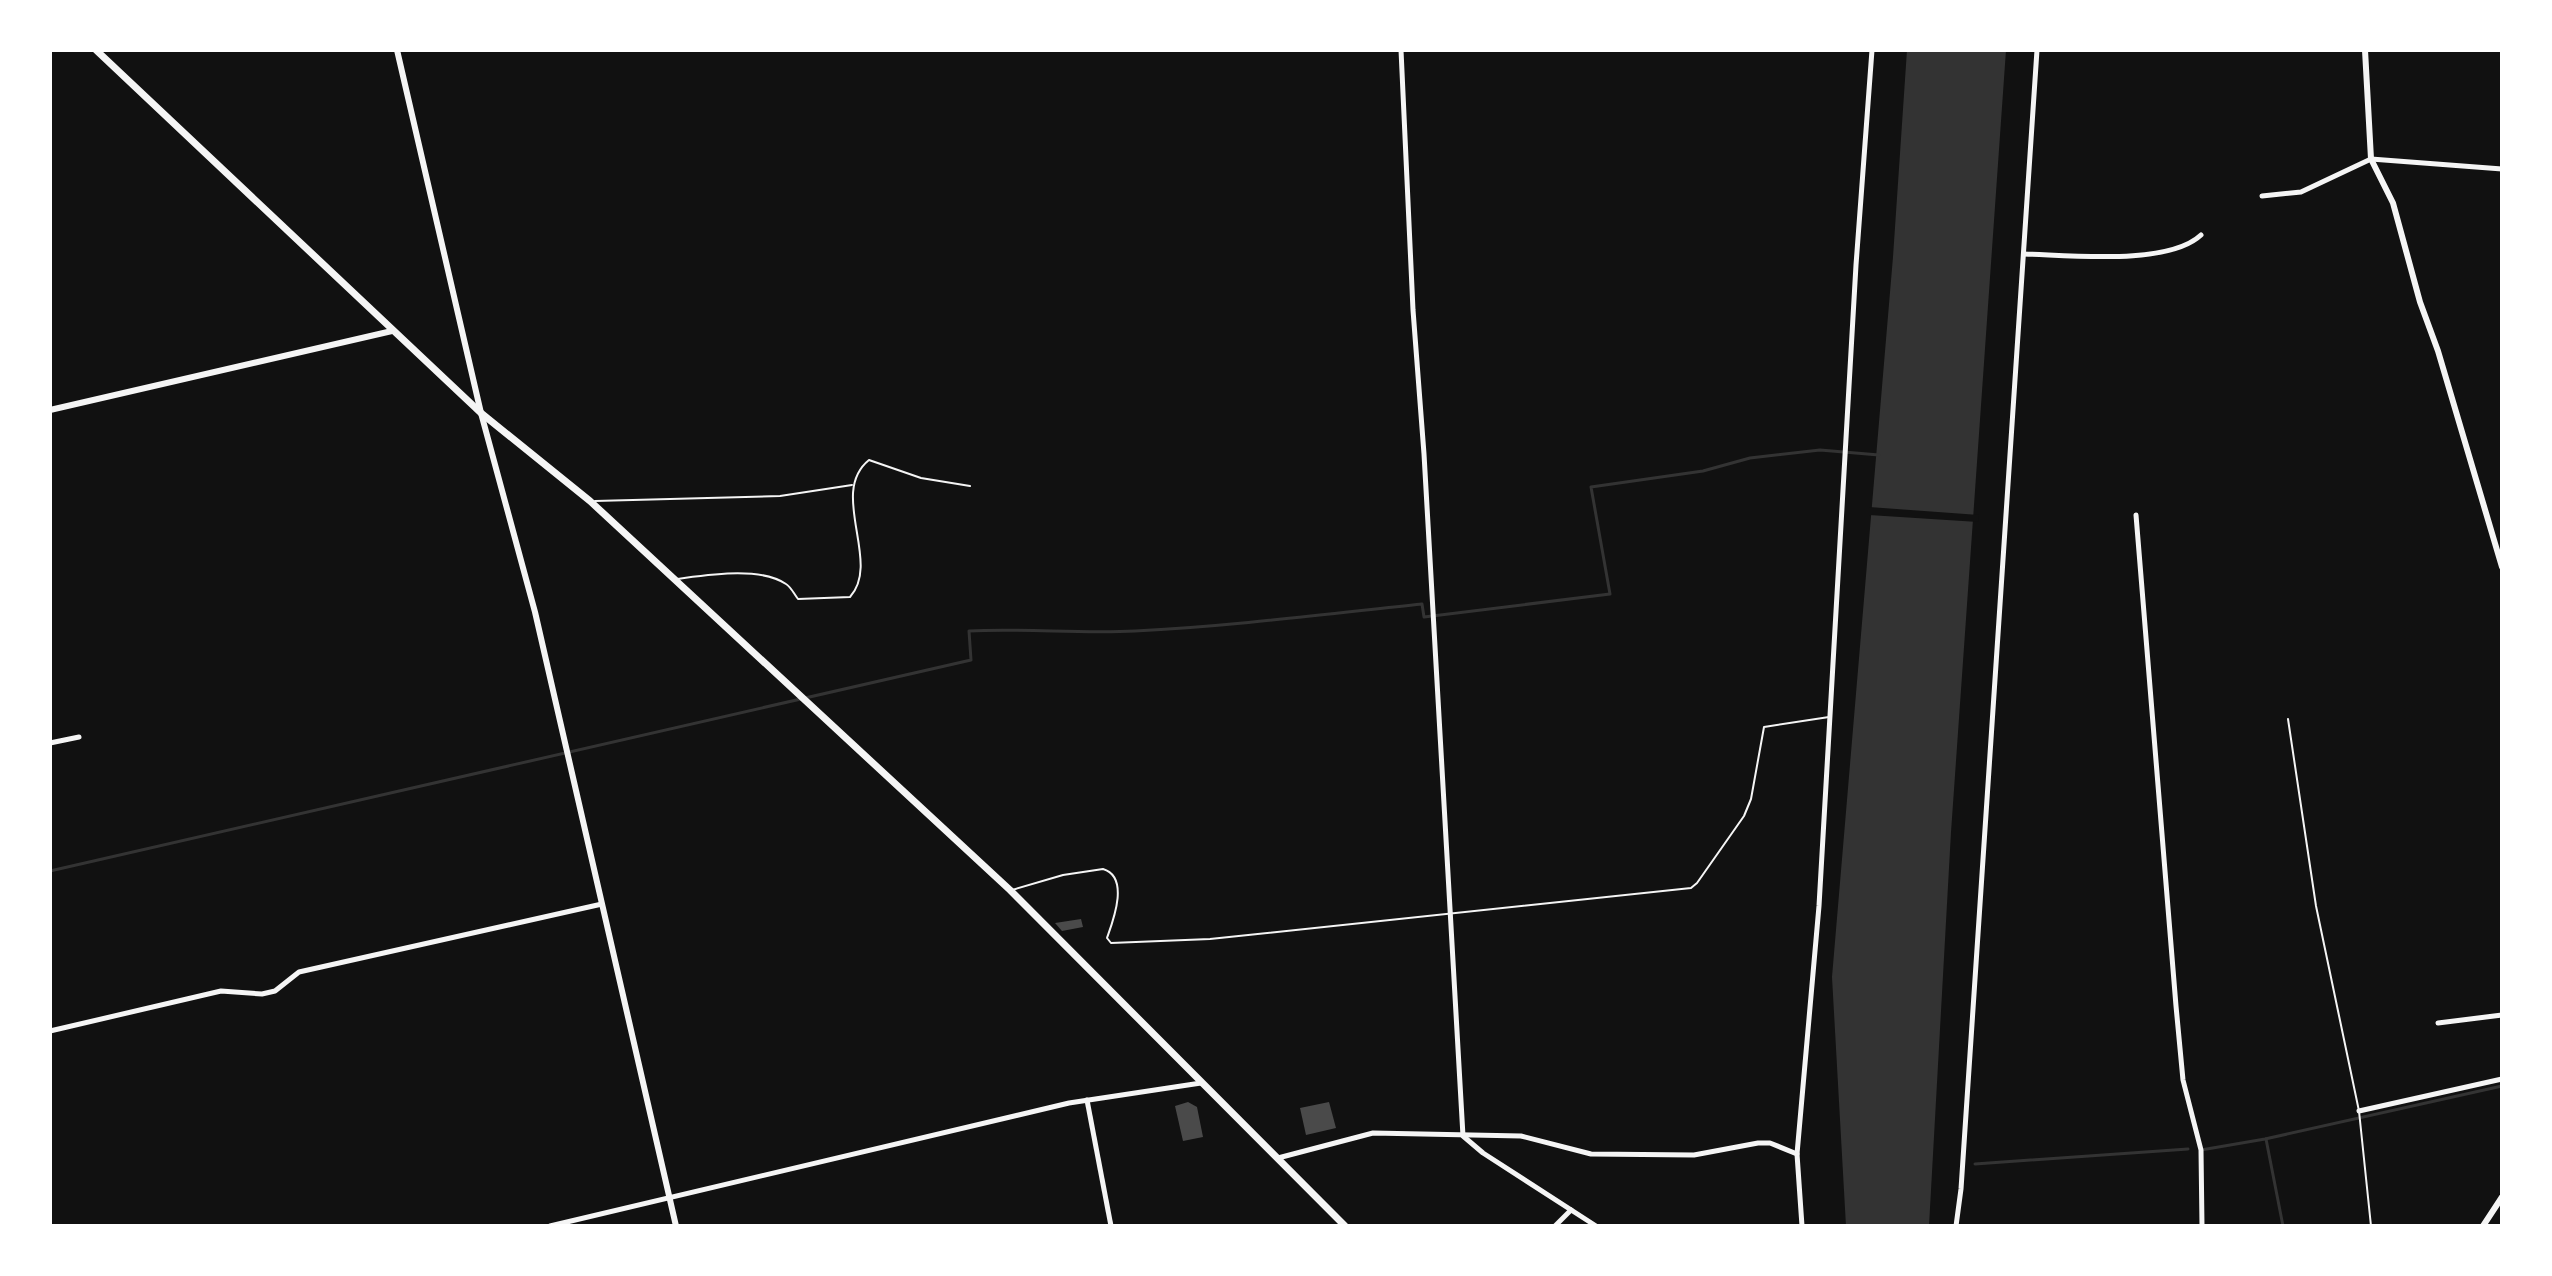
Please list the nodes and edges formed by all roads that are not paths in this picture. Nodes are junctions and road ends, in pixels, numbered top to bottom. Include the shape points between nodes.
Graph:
1 (96, 50) edge
2 (397, 50) edge
3 (1401, 50) edge
4 (1872, 50) edge
5 (2037, 50) edge
6 (2365, 50) edge
7 (2371, 159) junction
8 (2502, 169) edge
9 (2262, 196) dead end
10 (2201, 235) dead end
11 (2024, 254) junction
12 (392, 331) junction
13 (50, 410) edge
14 (481, 413) junction
15 (852, 485) junction
16 (970, 486) dead end
17 (590, 501) junction
18 (2136, 515) dead end
19 (2502, 567) edge
20 (675, 579) junction
21 (1829, 717) junction
22 (2288, 719) dead end
23 (79, 737) dead end
24 (50, 743) edge
25 (1010, 890) junction
26 (602, 904) junction
27 (1449, 913) junction
28 (2502, 1015) edge
29 (2438, 1023) dead end
30 (50, 1031) edge
31 (2502, 1079) edge
32 (1201, 1083) junction
33 (1087, 1100) junction
34 (2359, 1111) junction
35 (1463, 1136) junction
36 (1797, 1154) junction
37 (1277, 1158) junction
38 (2502, 1197) edge
39 (670, 1198) junction
40 (1571, 1210) junction
41 (550, 1226) edge
42 (676, 1226) edge
43 (1111, 1226) edge
44 (1345, 1226) edge
45 (1555, 1226) edge
46 (1596, 1226) edge
47 (1802, 1226) edge
48 (1956, 1226) edge
49 (2202, 1226) edge
50 (2371, 1226) edge
51 (2483, 1226) edge

1 - 12 main road
2 - 14 street
3 - 27 street
4 - 21 street
5 - 11 street
6 - 7 street
7 - 8 street
7 - 9 street via 2301,192
7 - 19 street via 2393,203
10 - 11 street via 2192,243 2141,256
11 - 48 street
12 - 13 street
12 - 14 main road
14 - 17 main road
14 - 26 street via 524,568
15 - 16 lane via 869,460 921,478
15 - 17 lane via 780,496
15 - 20 lane via 860,563 857,589 850,597 798,599 787,584 769,576 722,572
17 - 20 main road
18 - 49 street via 2183,1080 2201,1150
20 - 25 main road
21 - 27 lane via 1764,727 1744,816 1691,888
21 - 36 street
22 - 34 lane via 2316,906
23 - 24 street
25 - 27 lane via 1063,875 1109,871 1119,903 1107,938 1111,943 1210,939
25 - 32 main road
26 - 30 street via 299,972 275,991 262,994 221,991
26 - 39 street
27 - 35 street
28 - 29 street
31 - 34 street
32 - 33 street
32 - 37 main road
33 - 39 street
33 - 43 street
34 - 50 lane
35 - 36 street via 1521,1136 1591,1154 1694,1155 1758,1143
35 - 37 street via 1373,1133
35 - 40 street
36 - 47 street
37 - 44 main road
38 - 51 street
39 - 41 street
39 - 42 street
40 - 45 street
40 - 46 street

